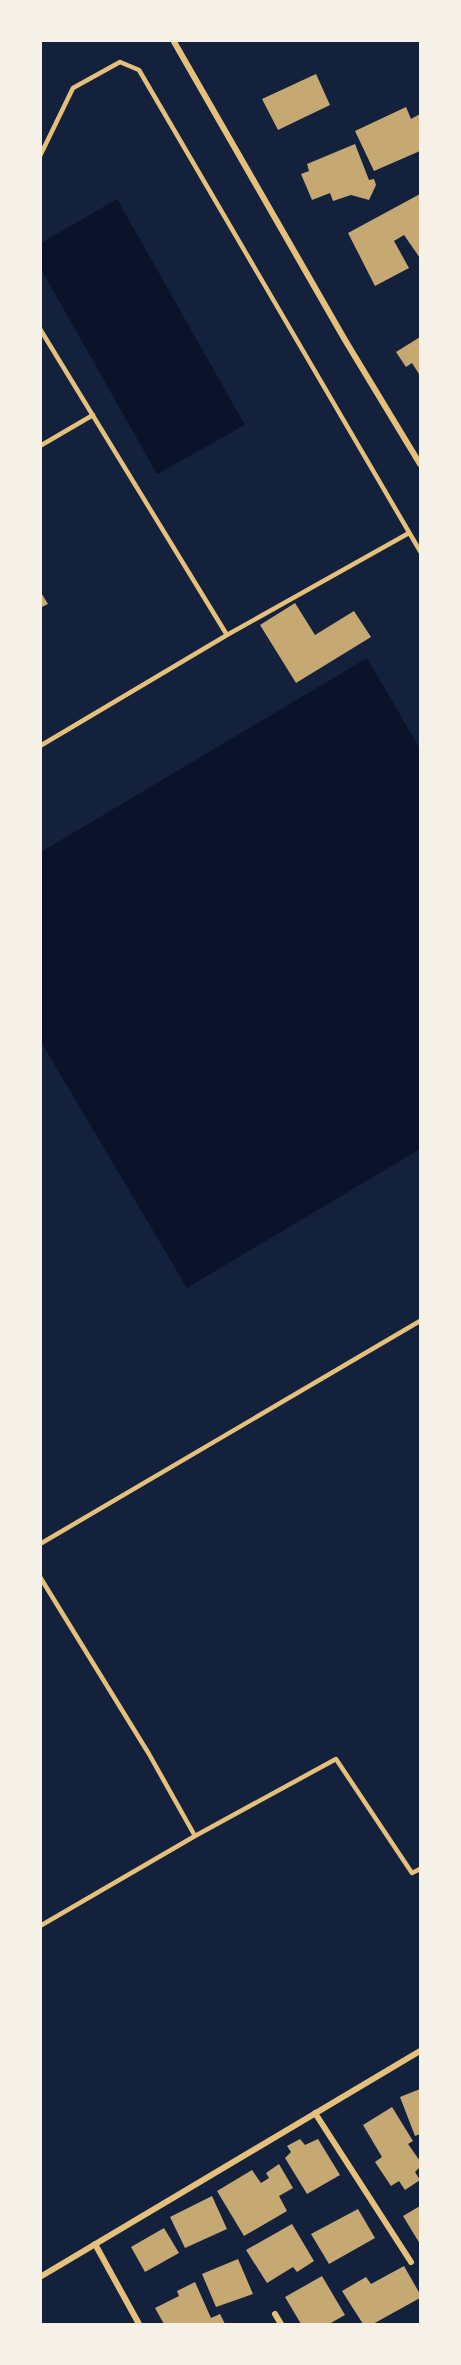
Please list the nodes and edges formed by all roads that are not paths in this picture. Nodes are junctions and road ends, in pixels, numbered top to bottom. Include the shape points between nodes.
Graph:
1 (173, 40) edge
2 (40, 156) edge
3 (40, 329) edge
4 (93, 415) junction
5 (40, 446) edge
6 (420, 464) edge
7 (409, 533) junction
8 (420, 551) edge
9 (227, 635) junction
10 (40, 746) edge
11 (420, 1321) edge
12 (40, 1544) edge
13 (40, 1578) edge
14 (195, 1836) junction
15 (420, 1869) edge
16 (40, 1926) edge
17 (420, 2051) edge
18 (315, 2113) junction
19 (95, 2244) junction
20 (411, 2262) dead end
21 (40, 2277) edge
22 (275, 2314) dead end
23 (139, 2325) edge
24 (281, 2325) edge

1 - 6 street
2 - 7 lane via 74,88 120,62 140,70
3 - 4 lane
4 - 5 lane
4 - 9 lane
7 - 8 lane
7 - 9 lane
9 - 10 lane
11 - 12 lane
13 - 14 lane
14 - 15 lane via 336,1759 412,1873
14 - 16 lane
17 - 18 street
18 - 19 street
18 - 20 street
19 - 21 street
19 - 23 street
22 - 24 street

